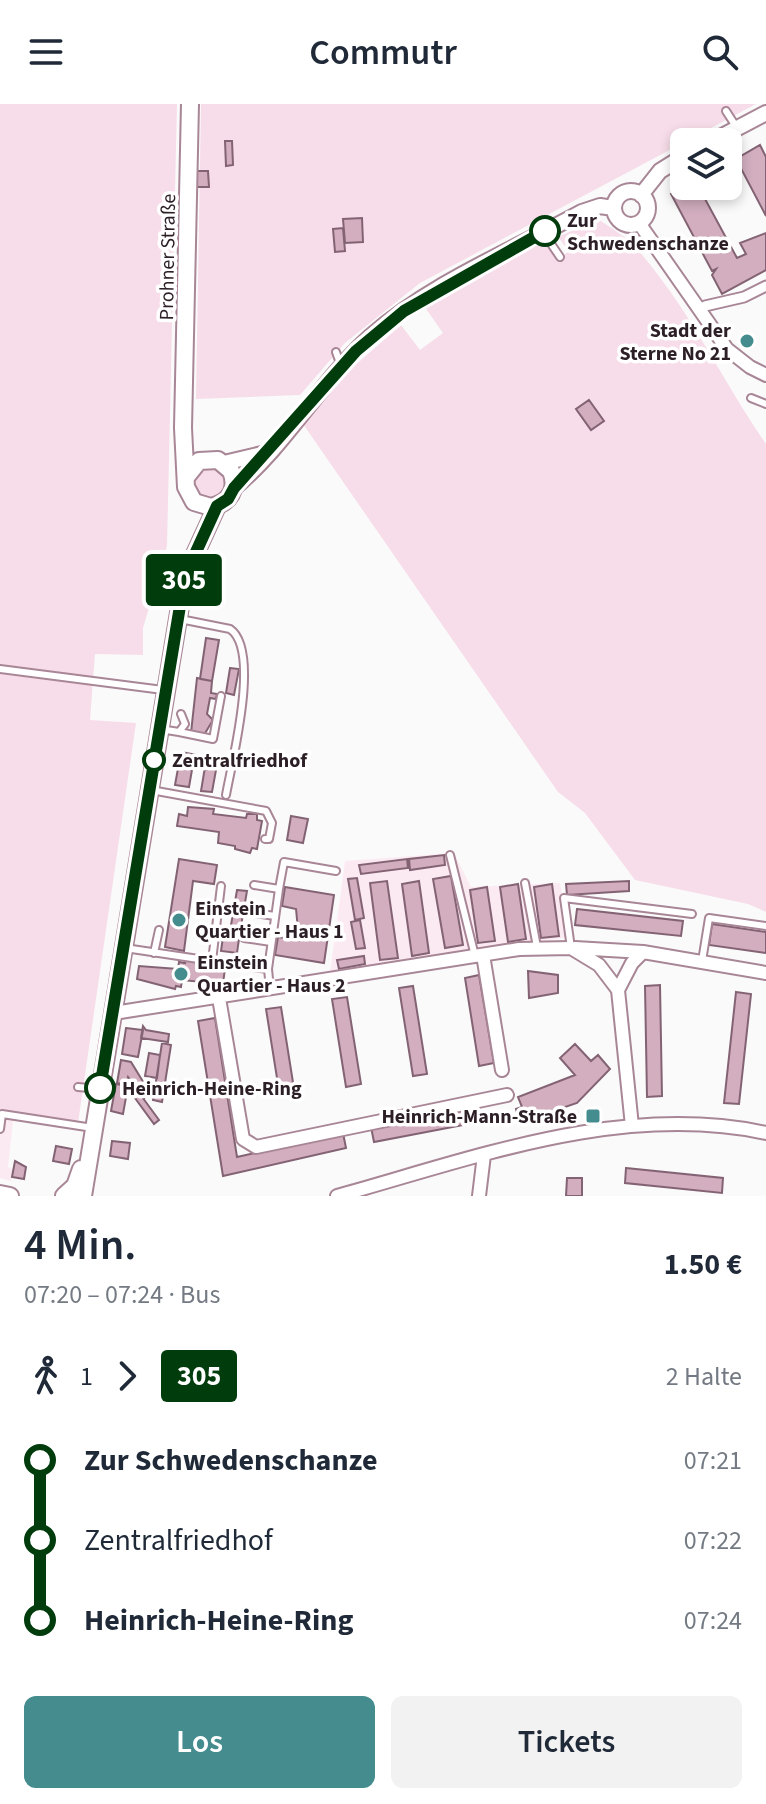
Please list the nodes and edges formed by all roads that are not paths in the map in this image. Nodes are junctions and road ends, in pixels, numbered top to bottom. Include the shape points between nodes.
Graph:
1 (190, 104) edge
2 (726, 111) dead end
3 (766, 113) edge
4 (737, 128) joint
5 (670, 165) edge
6 (641, 195) junction
7 (613, 208) junction
8 (639, 223) junction
9 (543, 232) junction
10 (560, 257) dead end
11 (766, 286) edge
12 (705, 306) dead end
13 (766, 375) edge
14 (751, 398) dead end
15 (766, 404) edge
16 (185, 411) junction
17 (266, 453) junction
18 (218, 461) junction
19 (187, 476) junction
20 (234, 488) junction
21 (199, 505) junction
22 (217, 506) junction
23 (193, 552) junction
24 (177, 618) junction
25 (0, 669) edge
26 (166, 691) junction
27 (221, 696) dead end
28 (181, 714) dead end
29 (159, 729) junction
30 (179, 732) junction
31 (149, 789) junction
32 (226, 795) dead end
33 (265, 839) dead end
34 (450, 855) dead end
35 (336, 871) dead end
36 (525, 883) dead end
37 (254, 885) dead end
38 (221, 886) dead end
39 (279, 889) junction
40 (247, 912) dead end
41 (692, 914) dead end
42 (275, 916) junction
43 (766, 926) edge
44 (159, 930) dead end
45 (244, 938) dead end
46 (271, 942) junction
47 (537, 947) junction
48 (125, 948) junction
49 (571, 948) junction
50 (643, 952) junction
51 (154, 953) junction
52 (479, 956) junction
53 (702, 961) junction
54 (238, 965) dead end
55 (268, 969) junction
56 (766, 973) edge
57 (270, 989) junction
58 (618, 990) junction
59 (219, 998) junction
60 (114, 1013) junction
61 (502, 1070) dead end
62 (78, 1087) dead end
63 (100, 1089) junction
64 (507, 1095) dead end
65 (1, 1114) edge
66 (632, 1126) junction
67 (93, 1128) junction
68 (0, 1129) edge
69 (766, 1133) edge
70 (484, 1155) junction
71 (88, 1163) junction
72 (0, 1194) edge
73 (10, 1196) edge
74 (64, 1196) edge
75 (83, 1196) edge
76 (96, 1196) edge
77 (337, 1196) edge
78 (479, 1196) edge

1 - 16 main road, Prohner Straße
2 - 4 lane
3 - 4 street
5 - 6 street
6 - 7 street via 626,191
6 - 8 street via 648,210
7 - 8 street via 622,223
7 - 9 street via 591,208
8 - 13 street via 719,340 736,358
9 - 10 lane
9 - 17 street via 404,311 338,359
11 - 12 street
14 - 15 lane
16 - 18 main road, Prohner Straße via 190,433
16 - 19 main road, Prohner Straße
17 - 18 street
17 - 20 street
18 - 19 main road via 199,461
18 - 20 main road via 234,477
19 - 21 main road via 188,493
20 - 22 main road
21 - 22 main road
21 - 23 main road
22 - 23 main road
23 - 24 main road
24 - 26 main road
24 - 32 lane via 230,629 242,647 246,671
25 - 26 lane
26 - 29 main road
27 - 30 lane via 213,739
28 - 30 lane via 185,724
29 - 30 lane
29 - 31 main road
31 - 33 lane via 266,811 272,823
31 - 48 main road
34 - 52 lane
35 - 39 lane via 284,862
36 - 47 lane
37 - 39 lane
38 - 51 lane via 212,961
39 - 42 lane
40 - 42 lane
41 - 49 lane via 564,898
42 - 46 lane
43 - 53 lane via 709,918
44 - 51 lane
45 - 46 lane
46 - 55 lane
47 - 49 street
47 - 52 street
48 - 51 lane
48 - 60 main road
49 - 50 street
49 - 58 street via 599,965
50 - 53 street
50 - 58 street
52 - 57 street
52 - 61 street
53 - 56 street
54 - 55 lane
55 - 57 lane
57 - 59 street
58 - 66 street
59 - 60 street
59 - 64 street via 247,1145
60 - 63 main road
62 - 63 lane
63 - 67 main road
65 - 67 lane
65 - 68 lane
66 - 69 street via 679,1123
66 - 70 street
67 - 71 main road
70 - 77 street
70 - 78 street
71 - 74 main road
71 - 75 main road
71 - 76 street
72 - 73 main road

